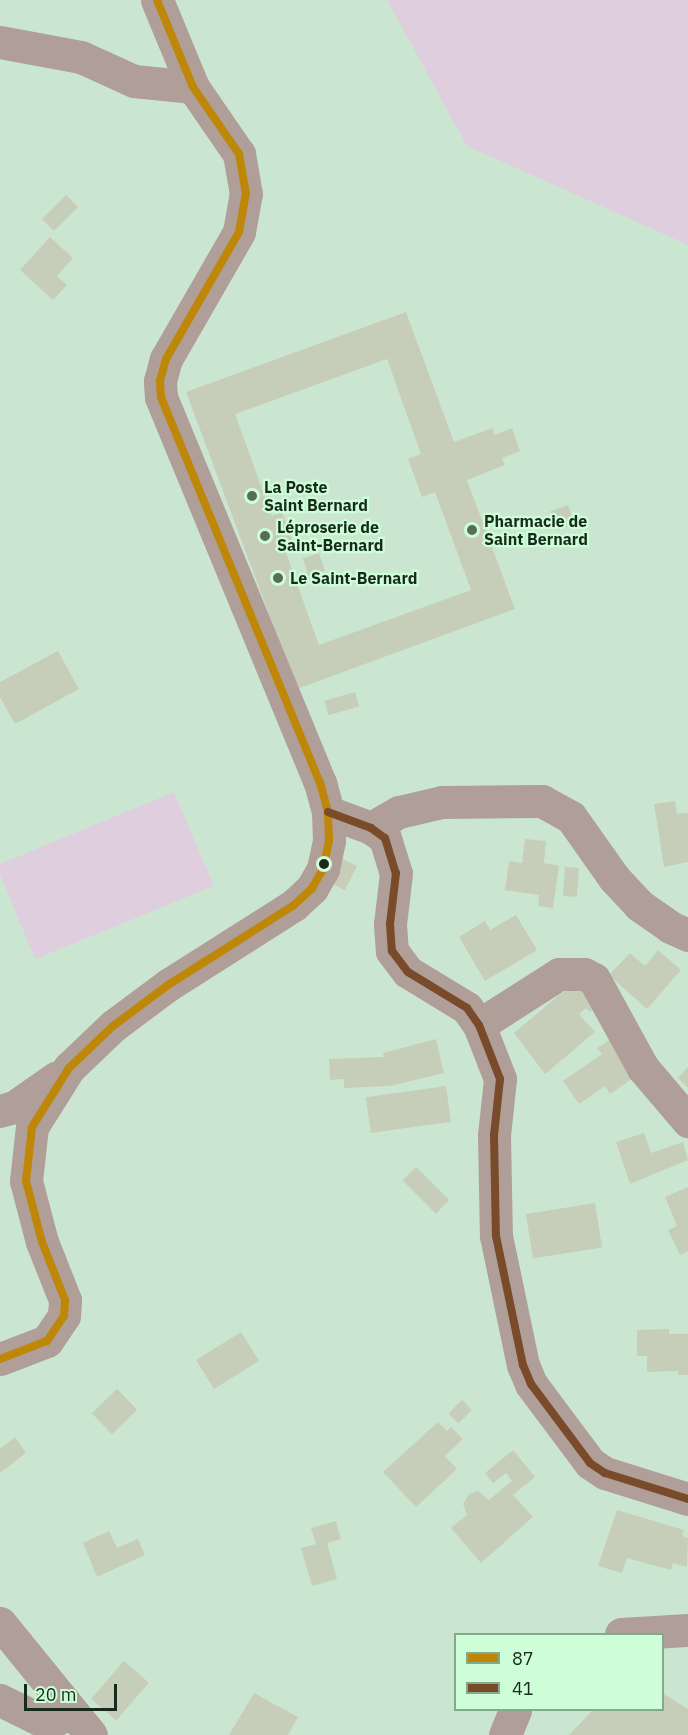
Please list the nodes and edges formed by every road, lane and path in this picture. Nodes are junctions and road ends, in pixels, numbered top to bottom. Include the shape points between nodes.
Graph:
1 (157, 0) edge
2 (0, 42) edge
3 (193, 87) junction
4 (328, 812) junction
5 (371, 828) junction
6 (688, 935) edge
7 (479, 1026) junction
8 (69, 1068) junction
9 (0, 1112) edge
10 (688, 1121) edge
11 (0, 1359) edge
12 (688, 1499) edge
13 (0, 1623) edge
14 (688, 1630) edge
15 (648, 1633) edge
16 (0, 1700) edge
17 (69, 1710) junction
18 (515, 1711) edge
19 (91, 1735) edge
20 (505, 1735) edge

1 - 3 street
2 - 3 street via 81,57 134,81
3 - 4 street via 239,154 246,194 239,232 166,359 160,381 161,397 320,783
4 - 5 street
4 - 8 street via 325,859 312,888 294,905 168,985 113,1026
5 - 6 street via 399,812 442,802 542,801 571,817 614,878 639,905
5 - 7 street via 385,838 394,862 390,924 392,951 398,963 450,995
7 - 10 street via 559,974 584,974 594,979 643,1068
7 - 12 street via 500,1078 495,1135 496,1236 522,1365 531,1384 590,1463 605,1473
8 - 9 street via 14,1107
8 - 11 street via 32,1127 26,1181 42,1242 65,1300 64,1316 47,1341
13 - 17 street
14 - 15 street
16 - 17 street via 39,1719 57,1719
17 - 19 street
18 - 20 street

